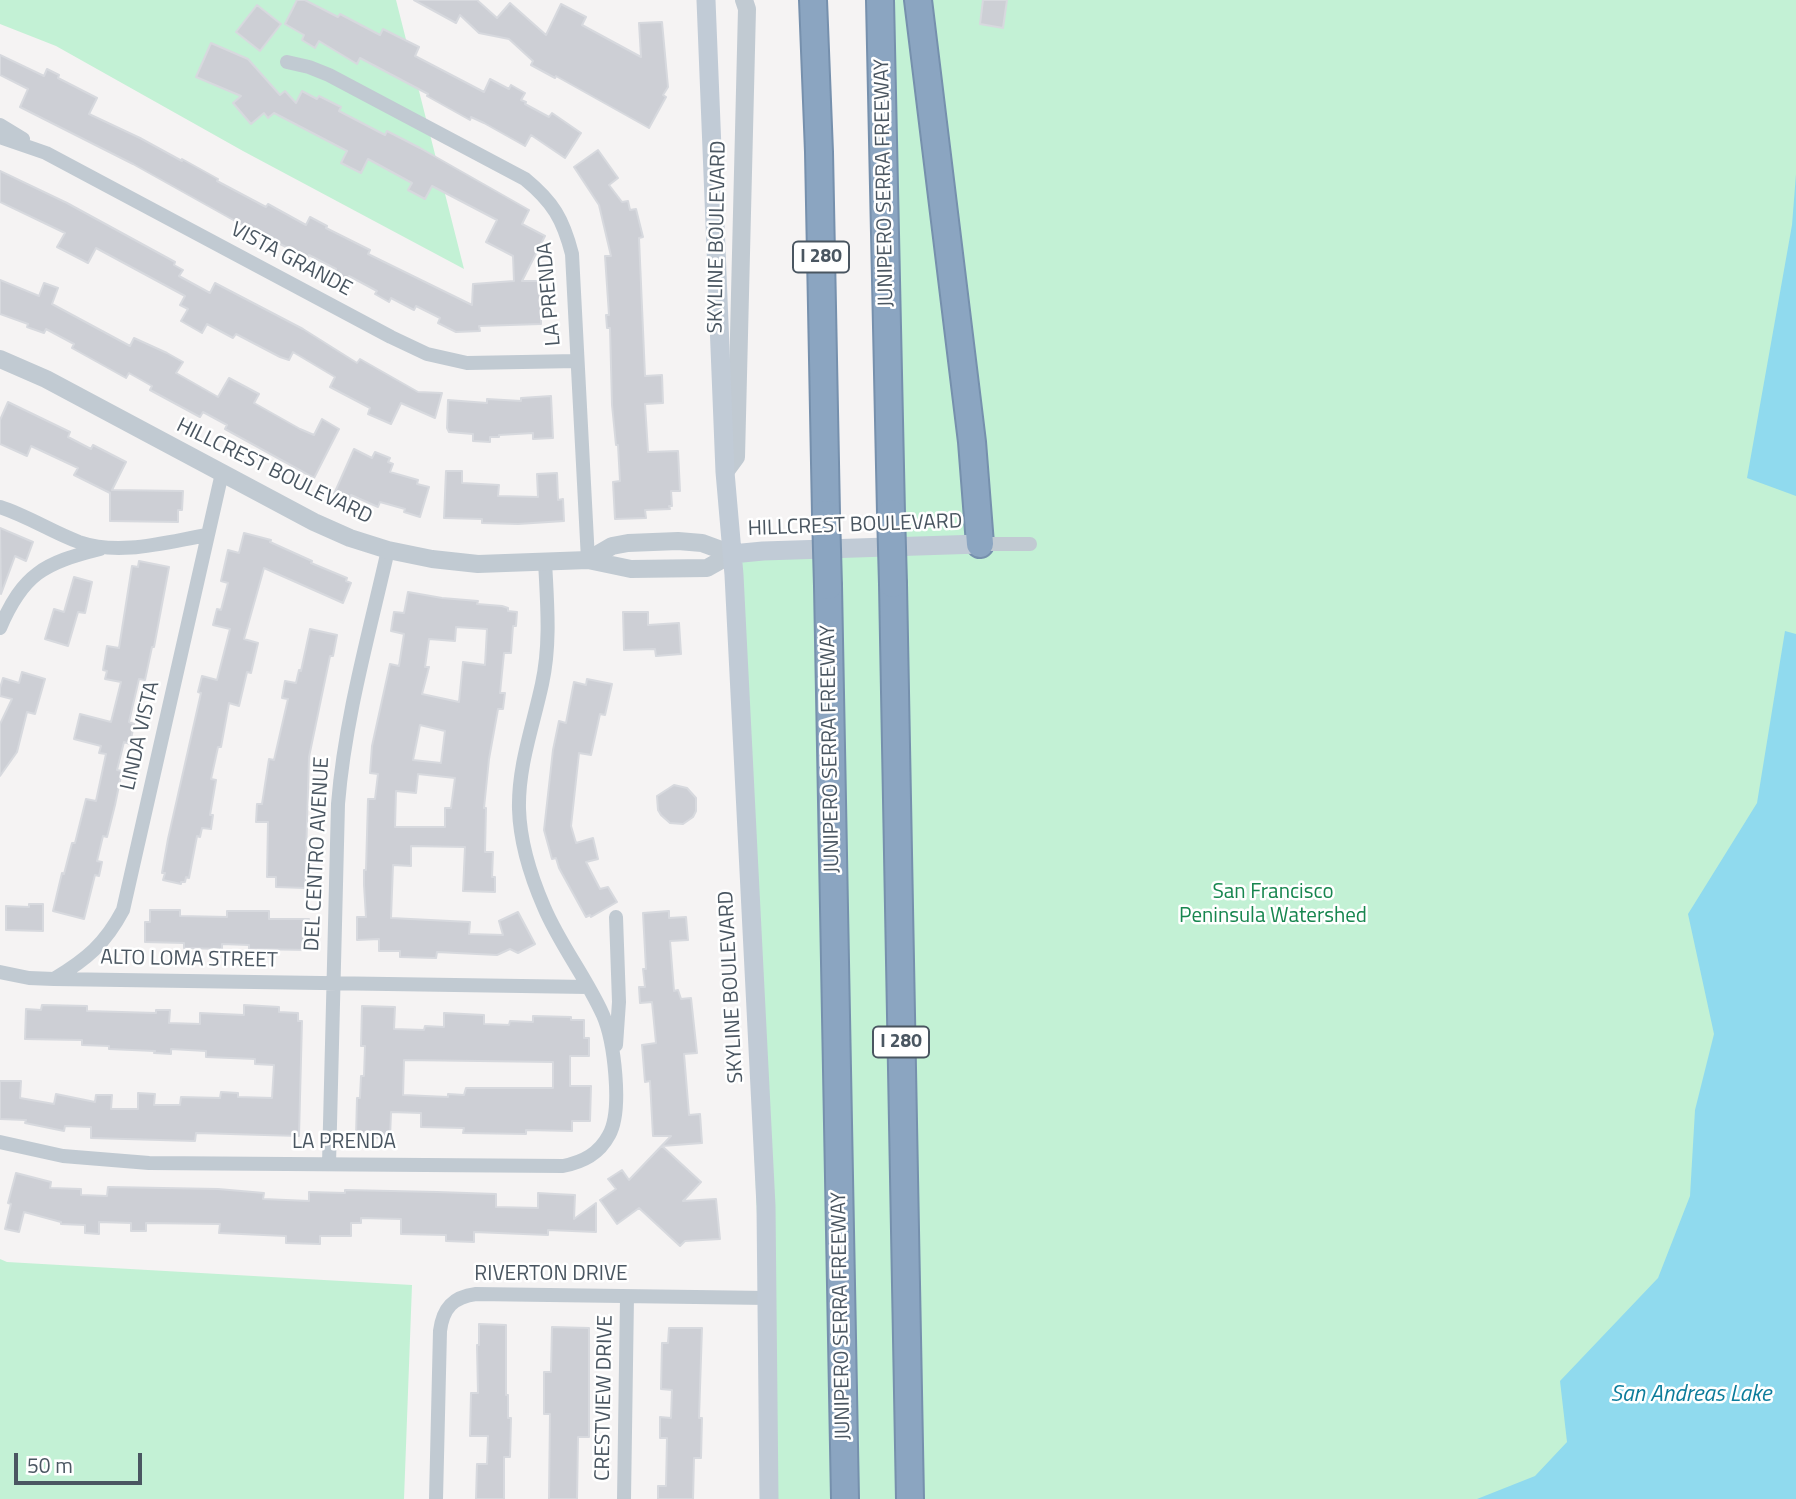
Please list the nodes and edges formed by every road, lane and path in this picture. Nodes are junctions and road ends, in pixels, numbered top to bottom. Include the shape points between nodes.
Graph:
1 (706, 0) edge
2 (744, 0) edge
3 (813, 0) edge
4 (880, 0) edge
5 (918, 0) edge
6 (287, 62) dead end
7 (0, 125) edge
8 (0, 137) edge
9 (46, 153) junction
10 (0, 359) edge
11 (577, 361) junction
12 (725, 472) junction
13 (222, 473) junction
14 (0, 507) edge
15 (208, 535) junction
16 (980, 544) junction
17 (1030, 544) dead end
18 (103, 548) junction
19 (388, 551) junction
20 (732, 554) junction
21 (587, 559) junction
22 (545, 561) junction
23 (0, 628) edge
24 (616, 917) dead end
25 (0, 972) edge
26 (54, 979) junction
27 (333, 983) junction
28 (588, 987) junction
29 (614, 1068) junction
30 (0, 1142) edge
31 (329, 1164) junction
32 (627, 1297) junction
33 (768, 1298) junction
34 (436, 1499) edge
35 (624, 1499) edge
36 (769, 1499) edge
37 (845, 1499) edge
38 (910, 1499) edge

1 - 12 main road, SKYLINE BOULEVARD
2 - 12 street, SKYLINE BOULEVARD via 736,457
3 - 37 highway, JUNIPERO SERRA FREEWAY / I 280, bridge via 820,152
4 - 38 highway, JUNIPERO SERRA FREEWAY / I 280, bridge
5 - 16 highway via 972,442
6 - 11 street, LA PRENDA via 329,75 525,179 543,194 557,211 572,254
7 - 9 street
8 - 9 street, VISTA GRANDE
9 - 11 street, VISTA GRANDE via 427,354 467,363
10 - 13 street, HILLCREST BOULEVARD
11 - 21 street, LA PRENDA
12 - 20 main road, SKYLINE BOULEVARD
13 - 15 street, LINDA VISTA
13 - 19 street, HILLCREST BOULEVARD via 314,522
14 - 18 street
15 - 18 street
15 - 26 street, LINDA VISTA via 123,910 98,948
16 - 17 street
16 - 20 main road, HILLCREST BOULEVARD
18 - 23 street via 37,572 21,587
19 - 22 street, HILLCREST BOULEVARD via 478,564
19 - 27 street, DEL CENTRO AVENUE via 341,768
20 - 21 street, HILLCREST BOULEVARD via 707,568 631,569
20 - 21 street, HILLCREST BOULEVARD via 702,543 653,541 612,546
20 - 33 main road, SKYLINE BOULEVARD
21 - 22 street, HILLCREST BOULEVARD
22 - 28 street, LA PRENDA via 547,650 521,775 519,810 532,878
24 - 29 street, LA PRENDA via 619,1002
25 - 26 street, ALTO LOMA STREET
26 - 27 street, ALTO LOMA STREET
27 - 28 street, ALTO LOMA STREET
27 - 31 street, DEL CENTRO AVENUE
28 - 29 street, LA PRENDA via 610,1035
29 - 31 street, LA PRENDA via 615,1114 610,1134 581,1163
30 - 31 street, LA PRENDA via 63,1156 149,1163
32 - 33 street, RIVERTON DRIVE
32 - 34 street, RIVERTON DRIVE via 476,1294 449,1304 440,1331
32 - 35 street, CRESTVIEW DRIVE
33 - 36 main road, SKYLINE BOULEVARD

